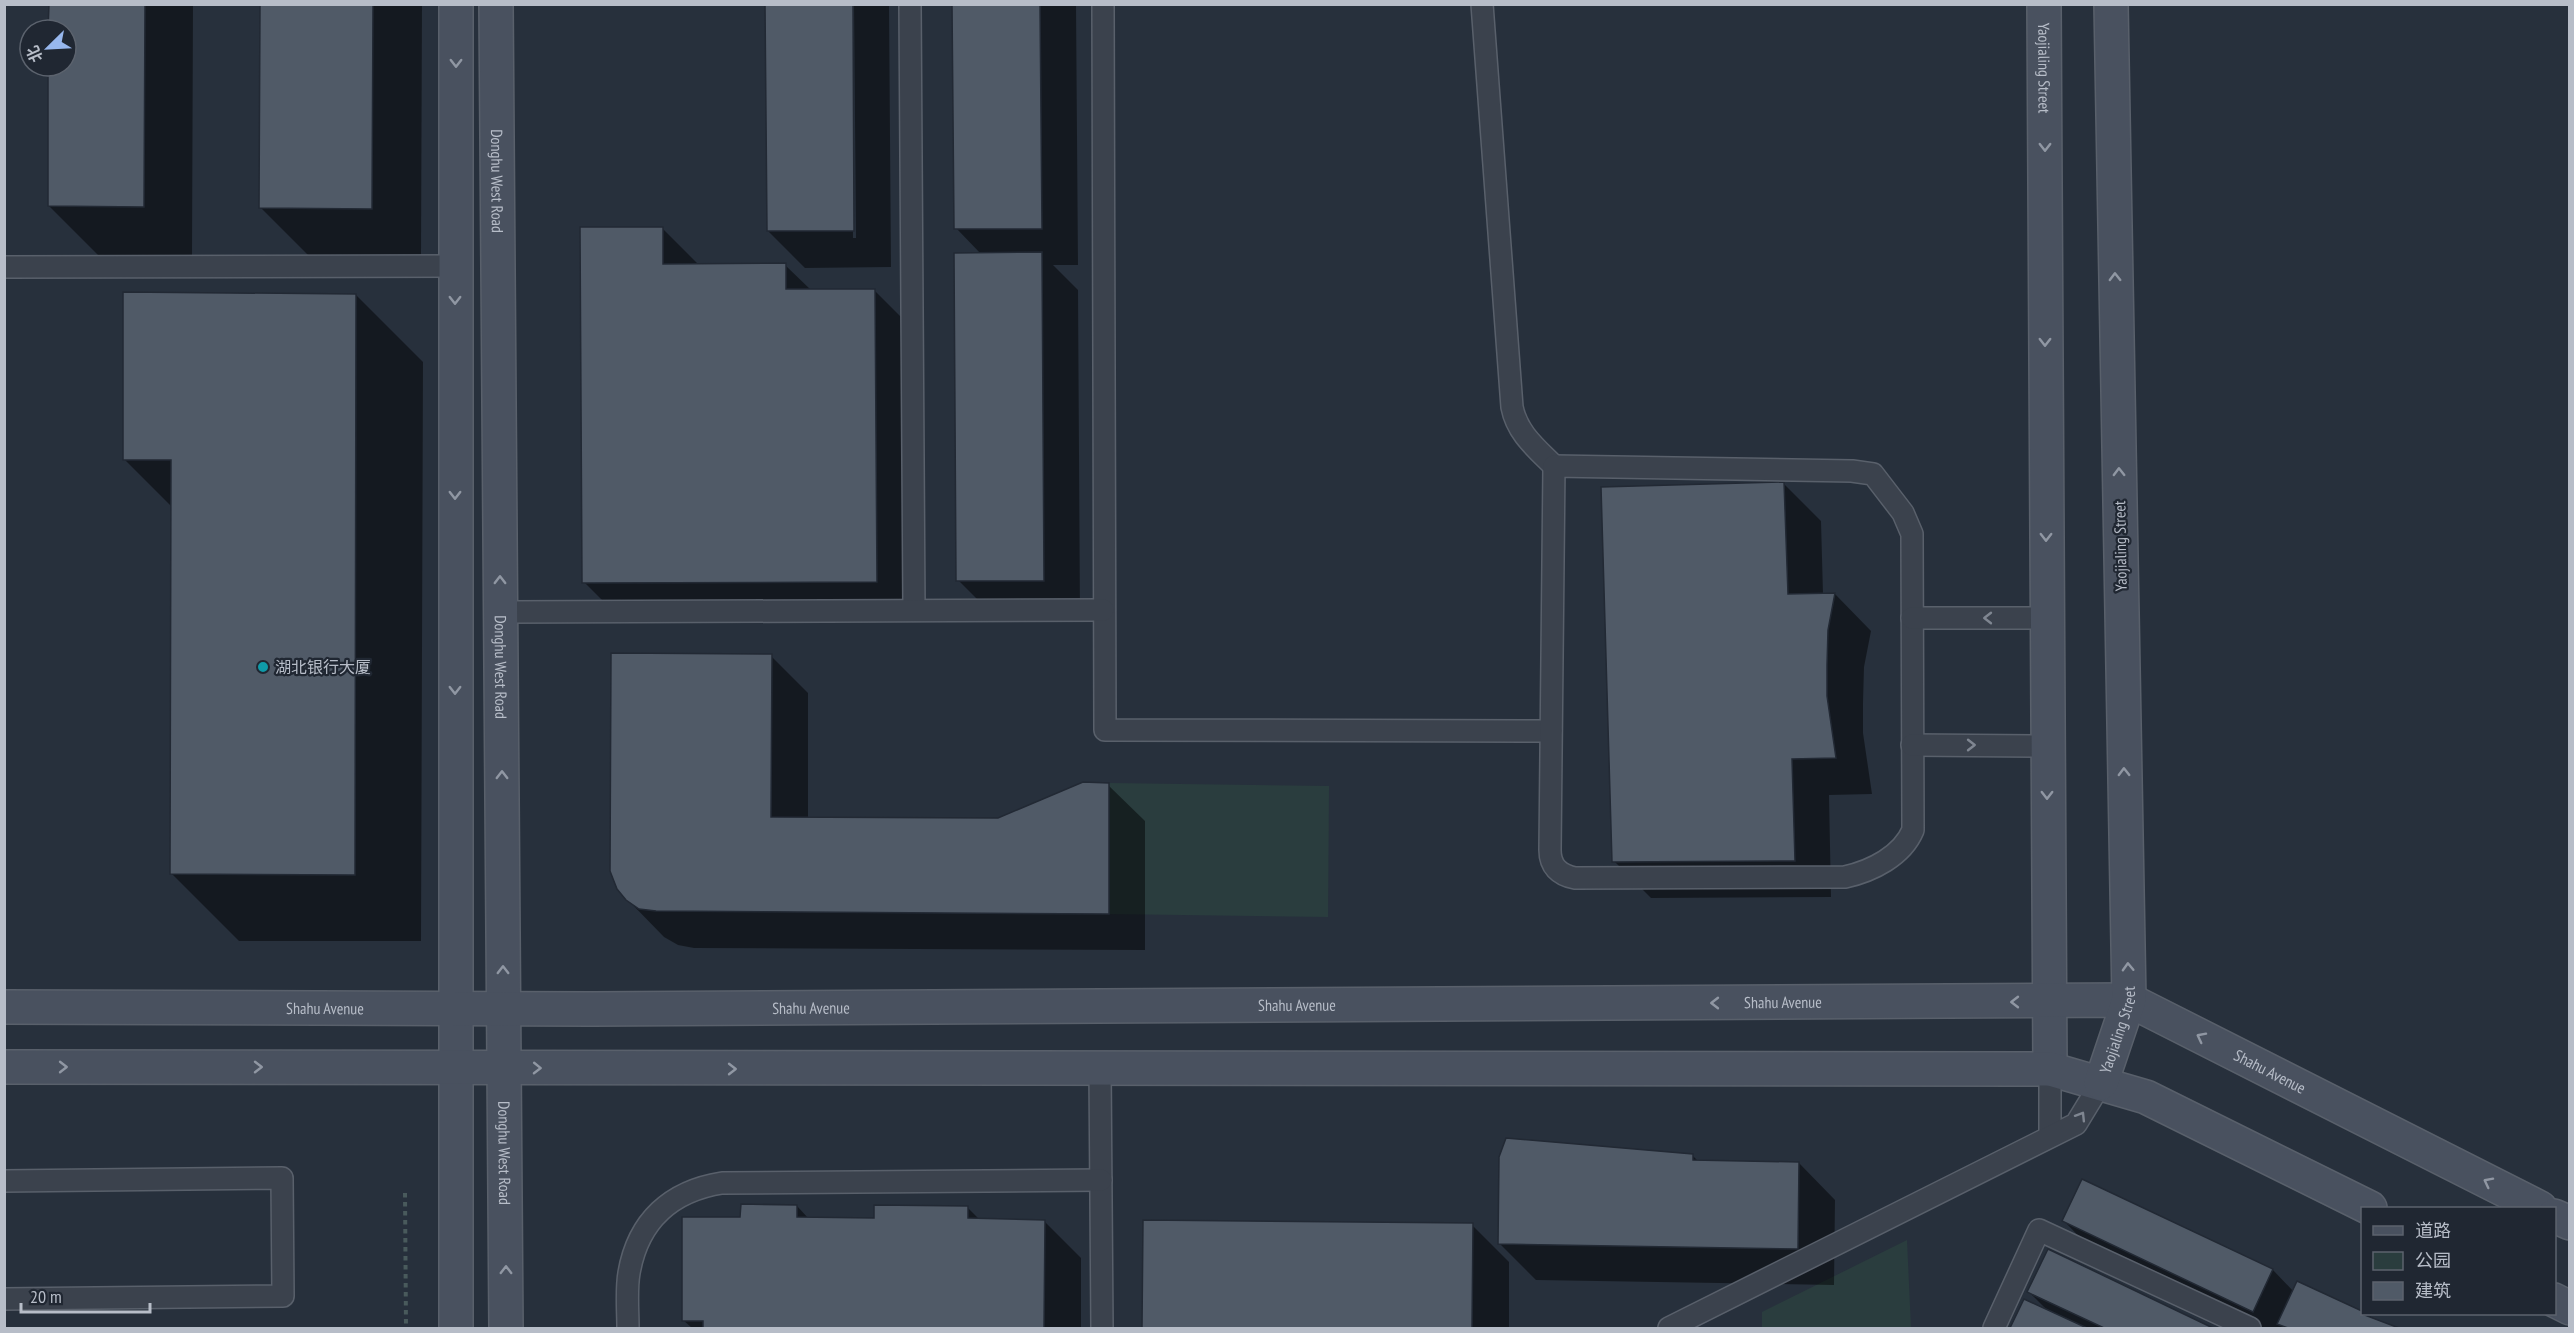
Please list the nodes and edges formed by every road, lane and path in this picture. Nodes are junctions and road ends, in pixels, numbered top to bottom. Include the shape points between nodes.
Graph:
1 (456, 4) edge
2 (496, 4) edge
3 (910, 4) edge
4 (1103, 4) edge
5 (1482, 4) edge
6 (2044, 4) edge
7 (2111, 4) edge
8 (455, 266) junction
9 (4, 267) edge
10 (1554, 466) junction
11 (914, 610) junction
12 (1103, 610) junction
13 (500, 612) junction
14 (1912, 618) junction
15 (2046, 618) junction
16 (1551, 731) junction
17 (1912, 745) junction
18 (2047, 746) junction
19 (2129, 1000) junction
20 (2048, 1002) junction
21 (4, 1007) edge
22 (455, 1008) junction
23 (504, 1008) junction
24 (4, 1067) edge
25 (455, 1067) junction
26 (504, 1067) junction
27 (1100, 1069) junction
28 (2050, 1069) junction
29 (2101, 1083) junction
30 (2050, 1136) junction
31 (1101, 1180) junction
32 (4, 1181) edge
33 (405, 1193) dead end
34 (2366, 1207) edge
35 (2536, 1207) edge
36 (2556, 1217) edge
37 (2570, 1223) edge
38 (4, 1299) edge
39 (2556, 1301) edge
40 (2570, 1308) edge
41 (406, 1329) edge
42 (456, 1329) edge
43 (506, 1329) edge
44 (628, 1329) edge
45 (1102, 1329) edge
46 (1669, 1329) edge
47 (1994, 1329) edge
48 (2250, 1329) edge

1 -> 8 main road
13 -> 2 main road, Donghu West Road
3 - 11 lane
4 - 12 lane
5 - 10 lane via 1512,408 1525,437
6 -> 15 main road, Yaojialing Street
19 -> 7 main road, Yaojialing Street
8 - 9 lane
8 -> 22 main road
10 - 14 lane via 1873,474 1903,513 1912,534
10 - 16 lane
11 - 12 lane
11 - 13 lane
12 - 16 lane via 1105,730
23 -> 13 main road, Donghu West Road
15 -> 14 lane
14 - 17 lane
15 - 18 main road, Yaojialing Street
16 - 17 lane via 1550,858 1560,873 1575,878 1845,877 1866,872 1906,845 1913,830
17 -> 18 lane
18 -> 20 main road, Yaojialing Street
19 - 20 main road, Shahu Avenue
19 - 29 main road, Yaojialing Street
35 -> 19 main road, Shahu Avenue
20 -> 23 main road, Shahu Avenue
20 - 28 main road, Yaojialing Street
21 - 22 main road, Shahu Avenue
22 - 23 main road, Shahu Avenue
22 - 25 main road
23 - 26 main road, Donghu West Road
24 -> 25 main road
25 - 26 main road
25 - 42 main road
26 -> 27 main road
43 -> 26 main road, Donghu West Road
27 - 28 main road
27 - 31 lane
28 - 29 main road
28 - 30 lane
30 -> 29 lane via 2076,1124
29 - 34 main road via 2146,1096
30 - 46 lane
31 - 44 lane via 700,1186 664,1206 636,1245 628,1273
31 - 45 lane
32 - 38 lane via 282,1178 283,1296
33 - 41 path
36 - 37 main road
39 - 40 main road
47 - 48 lane via 2039,1230

